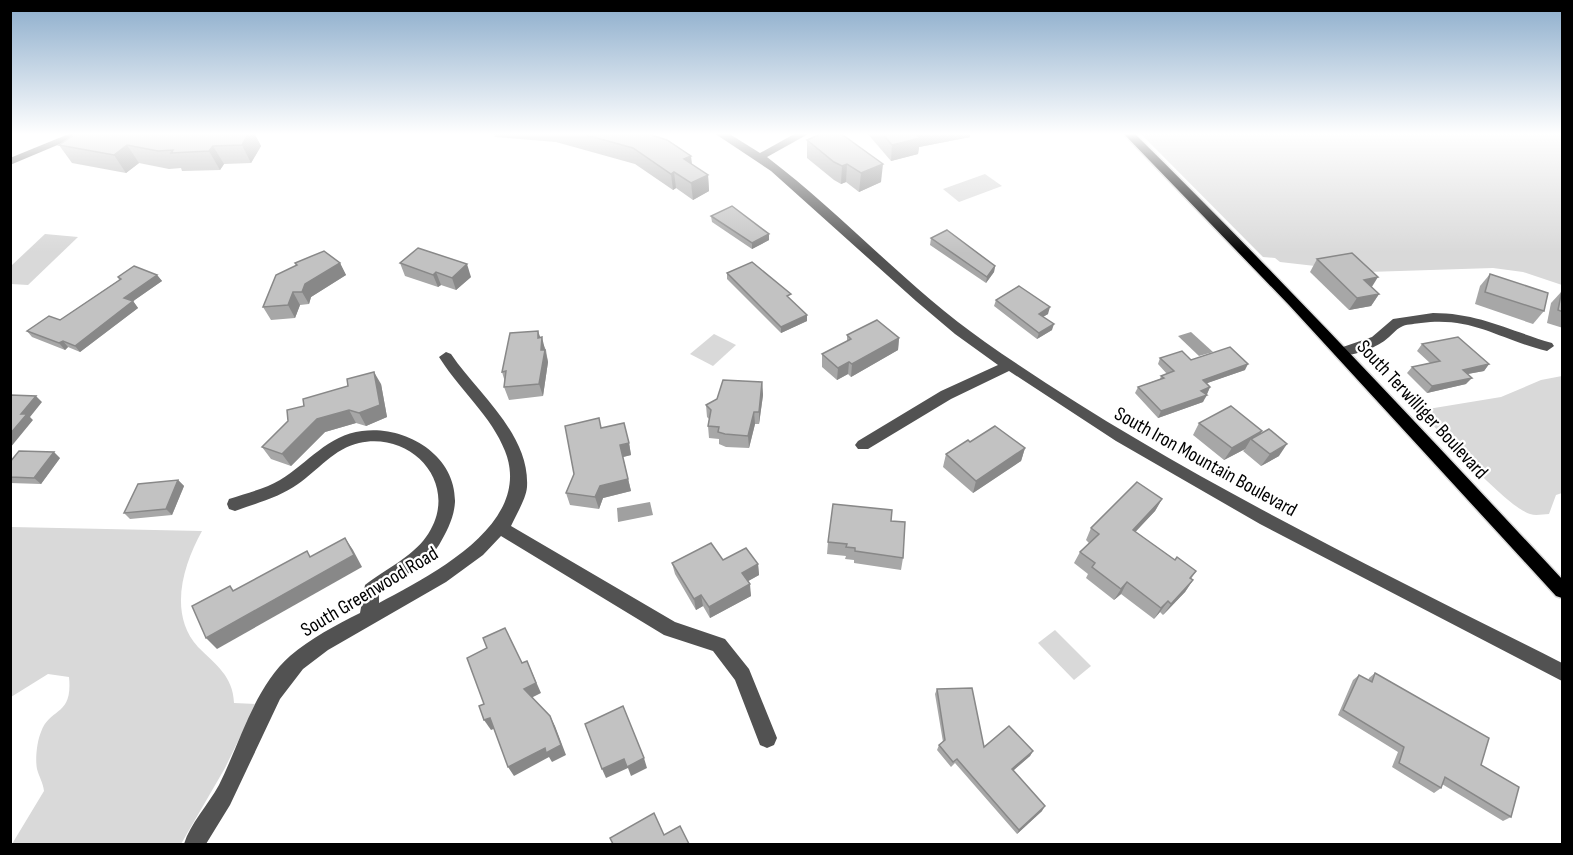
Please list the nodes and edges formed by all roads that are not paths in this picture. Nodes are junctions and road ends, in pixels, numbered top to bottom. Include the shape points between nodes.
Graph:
1 (778, 173) edge
2 (1168, 173) edge
3 (1547, 346) dead end
4 (1342, 352) junction
5 (446, 357) dead end
6 (1010, 365) junction
7 (862, 445) dead end
8 (235, 504) dead end
9 (499, 527) junction
10 (1563, 591) edge
11 (369, 616) junction
12 (1563, 672) edge
13 (767, 738) dead end
14 (194, 844) edge

1 - 6 street, South Iron Mountain Boulevard via 948,322
2 - 4 main road, South Terwilliger Boulevard
3 - 4 street via 1488,324 1433,317 1398,321 1377,340
4 - 10 main road, South Terwilliger Boulevard
5 - 9 street, South Greenwood Road via 462,384 504,432 515,455 521,479 516,498
6 - 7 street via 946,396
6 - 12 street, South Iron Mountain Boulevard via 1171,468
8 - 11 street via 283,486 326,451 359,436 390,436 425,452 444,478 448,507 432,542 371,590
9 - 11 street, South Greenwood Road via 434,581
9 - 13 street via 670,629 719,645 742,675
11 - 14 street, South Greenwood Road via 318,644 294,664 274,693 223,799

